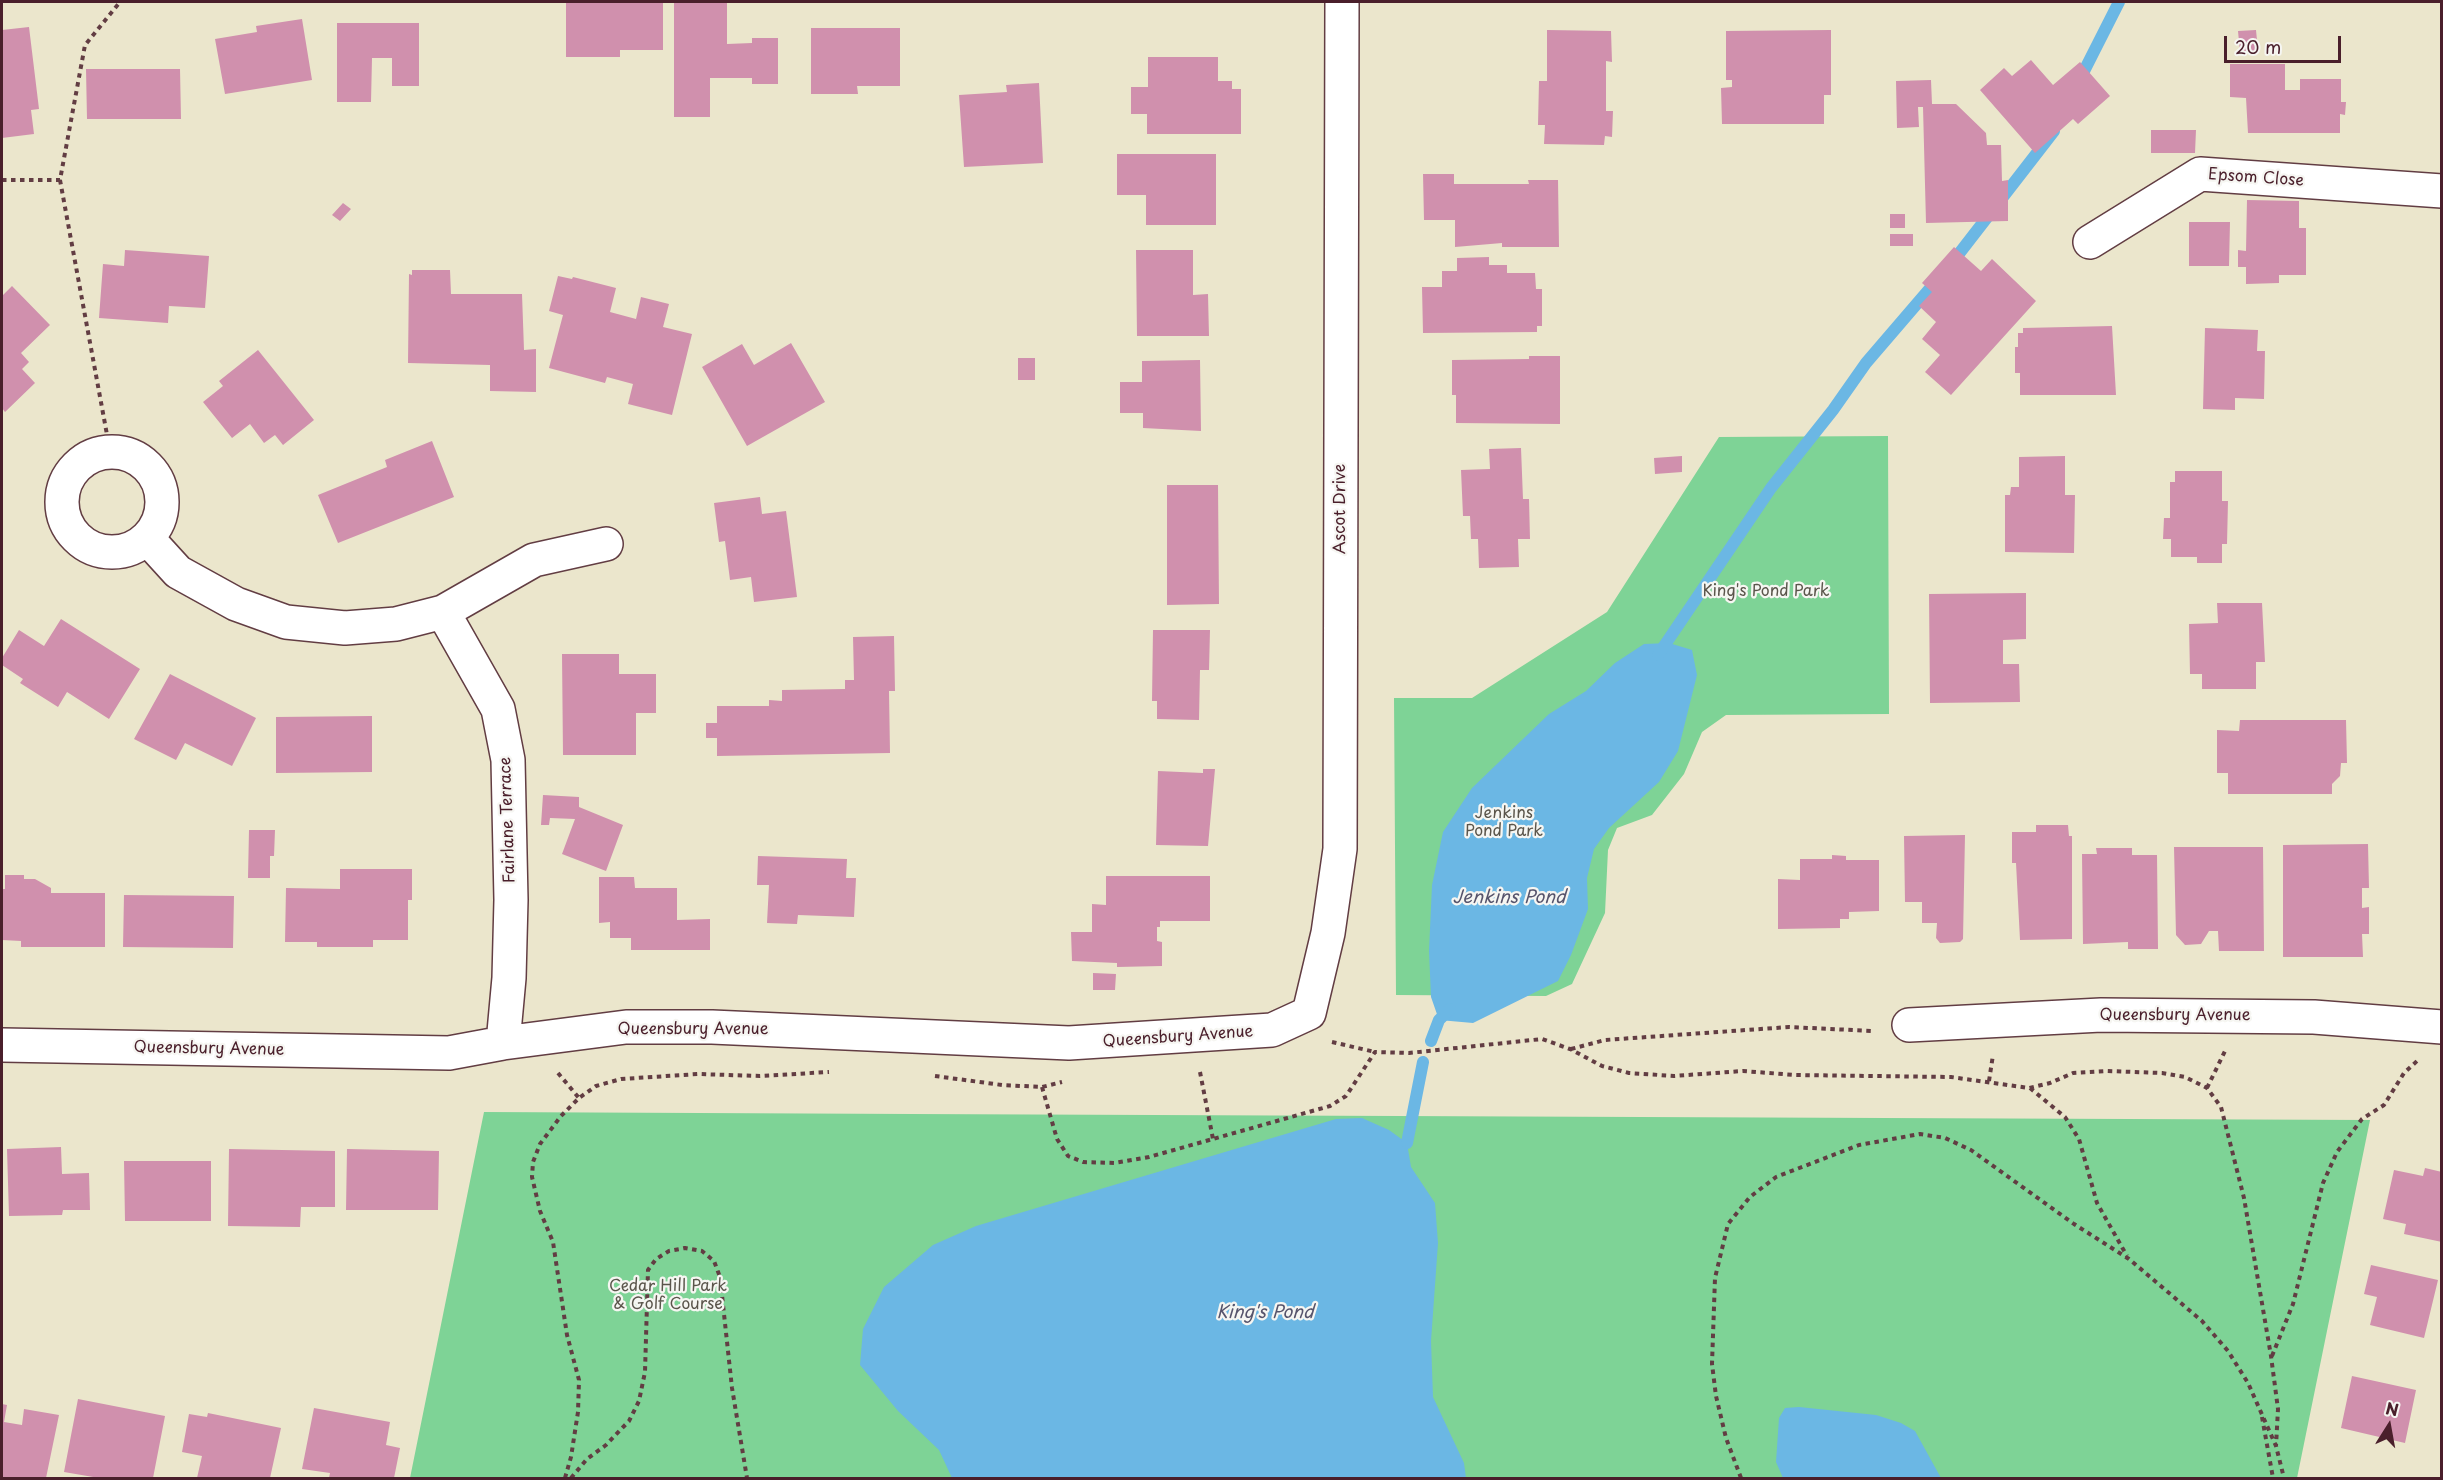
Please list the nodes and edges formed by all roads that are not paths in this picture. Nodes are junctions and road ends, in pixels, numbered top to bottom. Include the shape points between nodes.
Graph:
1 (1342, 2) edge
2 (2442, 191) edge
3 (2090, 242) dead end
4 (147, 538) junction
5 (606, 544) dead end
6 (443, 612) junction
7 (1309, 1013) joint
8 (1909, 1025) road end
9 (2442, 1027) edge
10 (503, 1043) junction
11 (2, 1045) edge

1 - 7 street, Ascot Drive via 1340,849 1328,933
2 - 3 street, Epsom Close via 2200,174
4 - 4 street via 126,550 102,551 79,540 65,521 61,497 69,474 87,458 110,451 134,456 153,472 162,494 160,518
4 - 6 street via 178,572 236,604 286,622 345,628 396,624
5 - 6 street via 534,560
6 - 10 street, Fairlane Terrace via 498,709 508,760 511,911
7 - 10 street, Queensbury Avenue via 1272,1030 1069,1043 712,1027 626,1027
8 - 9 street, Queensbury Avenue via 2101,1015 2314,1017
10 - 11 street, Queensbury Avenue via 449,1053

